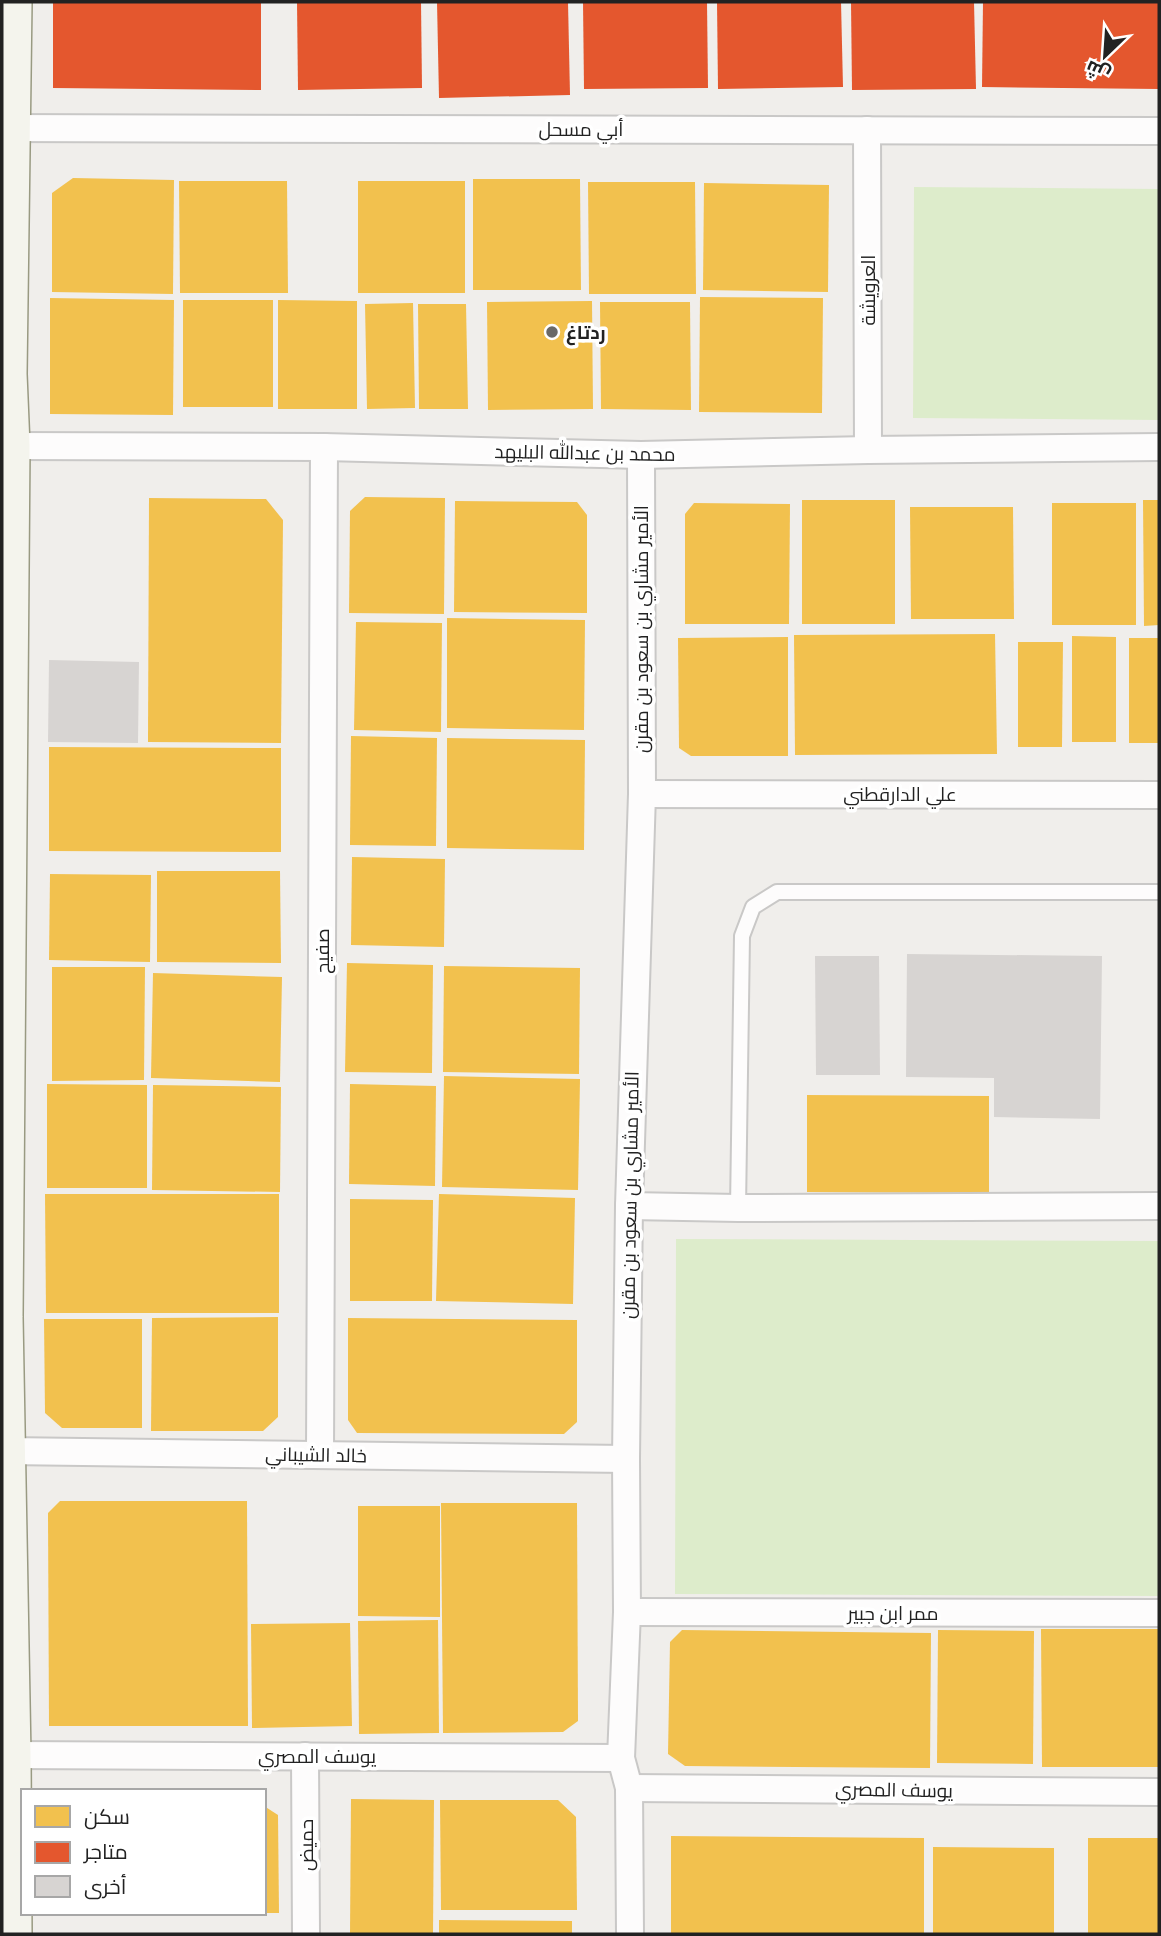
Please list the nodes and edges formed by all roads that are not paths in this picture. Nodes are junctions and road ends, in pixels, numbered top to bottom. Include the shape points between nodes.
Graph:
1 (13, 2) edge
2 (7, 128) edge
3 (867, 130) junction
4 (1159, 131) edge
5 (5, 374) edge
6 (11, 446) junction
7 (324, 447) junction
8 (1159, 447) edge
9 (868, 450) junction
10 (640, 456) junction
11 (642, 794) junction
12 (1159, 795) edge
13 (1159, 892) edge
14 (4, 1050) edge
15 (629, 1206) junction
16 (1159, 1206) edge
17 (738, 1208) junction
18 (3, 1317) edge
19 (6, 1451) junction
20 (320, 1455) junction
21 (626, 1459) junction
22 (627, 1612) junction
23 (1159, 1614) edge
24 (6, 1692) edge
25 (12, 1755) junction
26 (305, 1756) junction
27 (621, 1758) junction
28 (629, 1787) junction
29 (1159, 1792) edge
30 (13, 1934) edge
31 (306, 1934) edge
32 (630, 1934) edge

1 - 2 street
2 - 3 street, أبي مسحل
2 - 5 street
3 - 4 street, أبي مسحل
3 - 9 street, العرويشة
5 - 6 street
6 - 7 street, محمد بن عبدالله البليهد
6 - 14 street
7 - 10 street, محمد بن عبدالله البليهد
7 - 20 street, صفيح
8 - 9 street, محمد بن عبدالله البليهد
9 - 10 street, محمد بن عبدالله البليهد
10 - 11 street, الأمير مشاري بن سعود بن مقرن
11 - 12 street, علي الدارقطني
11 - 15 street, الأمير مشاري بن سعود بن مقرن
13 - 17 lane via 776,892 753,907 742,936
14 - 18 street
15 - 17 street
15 - 21 street, الأمير مشاري بن سعود بن مقرن
16 - 17 street
18 - 19 street
19 - 20 street, خالد الشيباني
19 - 24 street
20 - 21 street, خالد الشيباني
21 - 22 street, الأمير مشاري بن سعود بن مقرن
22 - 23 street, ممر ابن جبير
22 - 27 street, الأمير مشاري بن سعود بن مقرن
24 - 25 street
25 - 26 street, يوسف المصري
25 - 30 street
26 - 27 street, يوسف المصري
26 - 31 street, حميض
27 - 28 street, الأمير مشاري بن سعود بن مقرن
28 - 29 street, يوسف المصري
28 - 32 street, الأمير مشاري بن سعود بن مقرن

